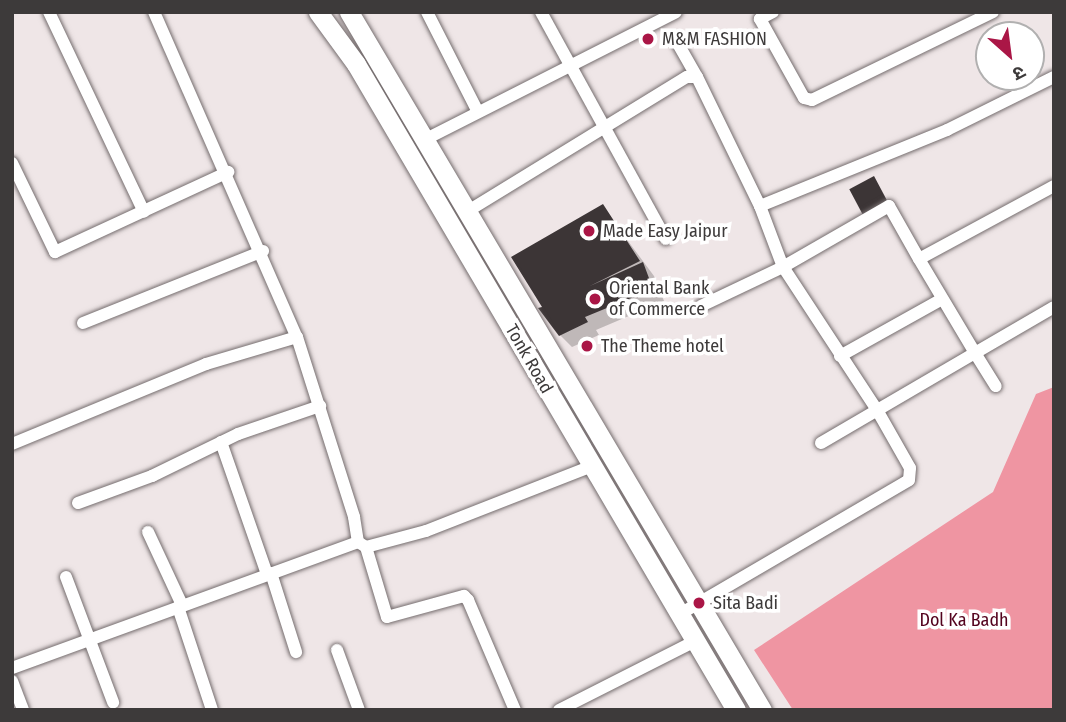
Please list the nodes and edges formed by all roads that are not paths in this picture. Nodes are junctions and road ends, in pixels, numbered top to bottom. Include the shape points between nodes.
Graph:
1 (49, 12) edge
2 (155, 12) edge
3 (318, 12) edge
4 (349, 12) edge
5 (427, 12) edge
6 (541, 12) edge
7 (676, 12) edge
8 (773, 12) edge
9 (993, 12) edge
10 (758, 15) edge
11 (654, 17) edge
12 (677, 42) dead end
13 (568, 66) junction
14 (697, 76) junction
15 (1054, 77) edge
16 (477, 110) junction
17 (602, 128) junction
18 (425, 139) junction
19 (12, 163) edge
20 (228, 173) junction
21 (1054, 186) edge
22 (760, 206) junction
23 (468, 211) junction
24 (144, 212) junction
25 (666, 239) dead end
26 (262, 251) junction
27 (919, 259) junction
28 (783, 267) junction
29 (940, 300) junction
30 (701, 306) dead end
31 (1054, 307) edge
32 (83, 323) dead end
33 (297, 337) junction
34 (975, 353) junction
35 (840, 356) junction
36 (996, 386) dead end
37 (320, 406) junction
38 (877, 410) junction
39 (221, 443) junction
40 (821, 443) dead end
41 (12, 444) edge
42 (592, 466) junction
43 (78, 503) dead end
44 (148, 532) dead end
45 (362, 545) junction
46 (269, 573) junction
47 (66, 577) dead end
48 (699, 603) junction
49 (180, 606) junction
50 (680, 614) junction
51 (89, 640) junction
52 (695, 641) junction
53 (337, 650) dead end
54 (296, 653) dead end
55 (12, 668) edge
56 (12, 681) edge
57 (113, 702) dead end
58 (23, 710) edge
59 (212, 710) edge
60 (359, 710) edge
61 (514, 710) edge
62 (559, 710) edge
63 (736, 710) edge
64 (762, 710) edge

1 - 24 street
2 - 20 street
3 - 42 main road, Tonk Road via 356,64
4 - 18 main road, Tonk Road
5 - 16 street
6 - 13 street
7 - 11 street
8 - 10 street
9 - 10 street via 812,100 804,98
11 - 13 street
12 - 14 street
13 - 16 street
13 - 17 street
14 - 17 street via 687,77
14 - 22 street
15 - 22 street via 947,130
16 - 18 street
17 - 23 street
17 - 25 street
18 - 23 main road, Tonk Road
19 - 24 street via 55,252
20 - 24 street
20 - 26 street
21 - 27 street
22 - 28 street
23 - 48 main road, Tonk Road
26 - 32 street
26 - 33 street
27 - 28 street via 888,206
27 - 29 street
28 - 30 street
28 - 35 street
29 - 34 street
29 - 35 street
31 - 34 street
33 - 37 street
33 - 41 street via 206,364
34 - 36 street
34 - 38 street
35 - 38 street
37 - 39 street
37 - 45 street
38 - 40 street
38 - 48 street via 910,468 909,480
39 - 43 street via 152,476
39 - 46 street
42 - 45 street via 426,531
42 - 50 main road, Tonk Road
44 - 49 street
45 - 46 street
45 - 61 street via 387,617 464,596 468,600
46 - 49 street
46 - 54 street
47 - 51 street
48 - 50 street
48 - 64 main road, Tonk Road
49 - 51 street
49 - 59 street
50 - 52 main road, Tonk Road
51 - 55 street
51 - 57 street
52 - 62 street
52 - 63 main road, Tonk Road
53 - 60 street
56 - 58 street

